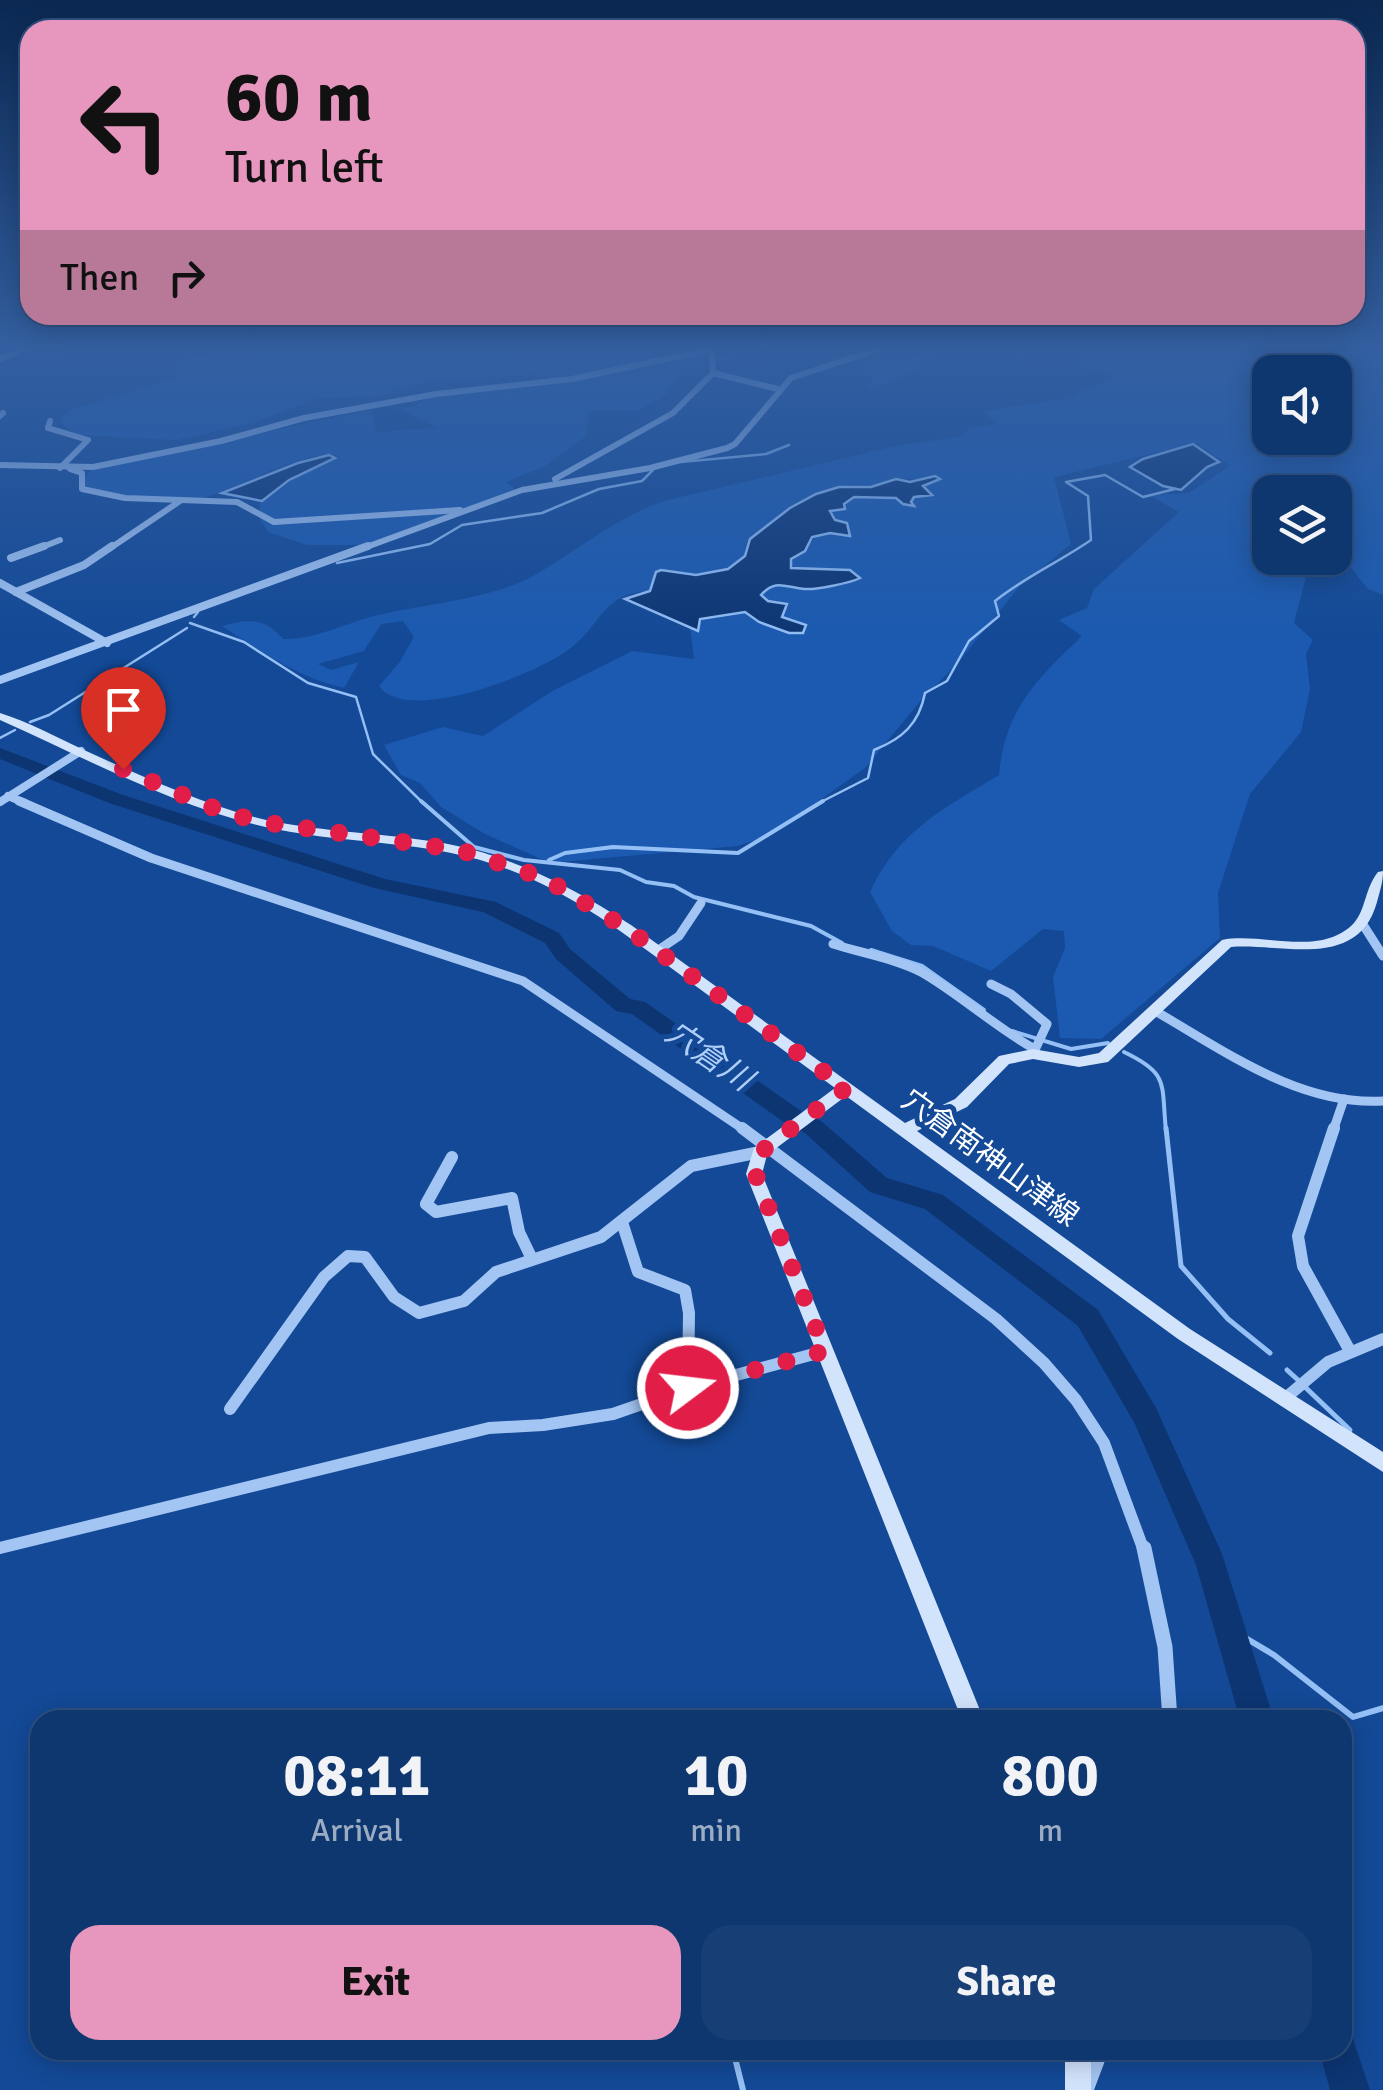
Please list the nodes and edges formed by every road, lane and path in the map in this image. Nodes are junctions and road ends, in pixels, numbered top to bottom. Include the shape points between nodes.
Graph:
1 (81, 447) edge
2 (191, 447) edge
3 (612, 447) edge
4 (730, 447) edge
5 (0, 465) edge
6 (60, 468) junction
7 (69, 468) junction
8 (545, 484) junction
9 (180, 501) junction
10 (478, 508) junction
11 (60, 540) dead end
12 (0, 557) edge
13 (0, 583) edge
14 (16, 592) junction
15 (107, 642) junction
16 (0, 680) edge
17 (0, 716) edge
18 (78, 753) junction
19 (4, 797) edge
20 (1383, 875) edge
21 (701, 903) dead end
22 (1362, 922) junction
23 (833, 944) dead end
24 (657, 951) junction
25 (1383, 956) edge
26 (991, 984) dead end
27 (1155, 1010) junction
28 (1035, 1046) junction
29 (842, 1092) junction
30 (1344, 1099) junction
31 (1383, 1101) edge
32 (906, 1130) junction
33 (765, 1148) junction
34 (452, 1157) dead end
35 (622, 1222) junction
36 (532, 1259) junction
37 (1383, 1339) edge
38 (825, 1351) junction
39 (1350, 1351) junction
40 (688, 1388) junction
41 (1293, 1388) junction
42 (230, 1409) dead end
43 (1383, 1463) edge
44 (0, 1548) edge
45 (969, 1710) edge
46 (1170, 1710) edge
47 (1078, 2060) edge
48 (1098, 2060) edge
49 (1078, 2090) edge
50 (1086, 2090) edge

1 - 6 street
2 - 7 street
3 - 8 street
4 - 8 street via 650,468
5 - 6 street
6 - 7 street
7 - 9 street via 82,473 81,489
8 - 10 street
9 - 10 street via 237,502 274,522
9 - 14 street via 89,562
10 - 15 street
11 - 12 street
13 - 14 street
14 - 15 street
15 - 16 street
17 - 18 main road, 穴倉南神山津線
18 - 19 street
18 - 24 main road, 穴倉南神山津線 via 255,821 494,859 569,892
19 - 33 street via 150,858 523,981
20 - 22 main road
21 - 24 street via 679,936
22 - 25 street
22 - 27 main road via 1308,946 1227,943
23 - 28 street via 919,972 995,1027
24 - 29 main road, 穴倉南神山津線
26 - 28 street via 1047,1024
27 - 28 main road via 1103,1058 1079,1062
27 - 30 street via 1284,1084
28 - 32 main road via 1004,1060 961,1103
29 - 32 main road, 穴倉南神山津線
29 - 33 main road
30 - 31 street
30 - 39 street via 1298,1236 1304,1266
32 - 41 main road, 穴倉南神山津線 via 1184,1334
33 - 35 street via 690,1166
33 - 38 main road via 754,1174
33 - 46 street via 1024,1342 1087,1414 1148,1566 1169,1664
34 - 36 street via 426,1204 436,1212 512,1198
35 - 36 street via 583,1246
35 - 40 street via 638,1272 685,1290
36 - 42 street via 496,1272 464,1302 419,1313 394,1297 365,1257 348,1256 324,1278
37 - 39 street
38 - 40 street
38 - 45 main road
39 - 41 street via 1322,1362
40 - 44 street via 612,1414 489,1428
41 - 43 main road, 穴倉南神山津線
47 - 49 main road
48 - 50 street

